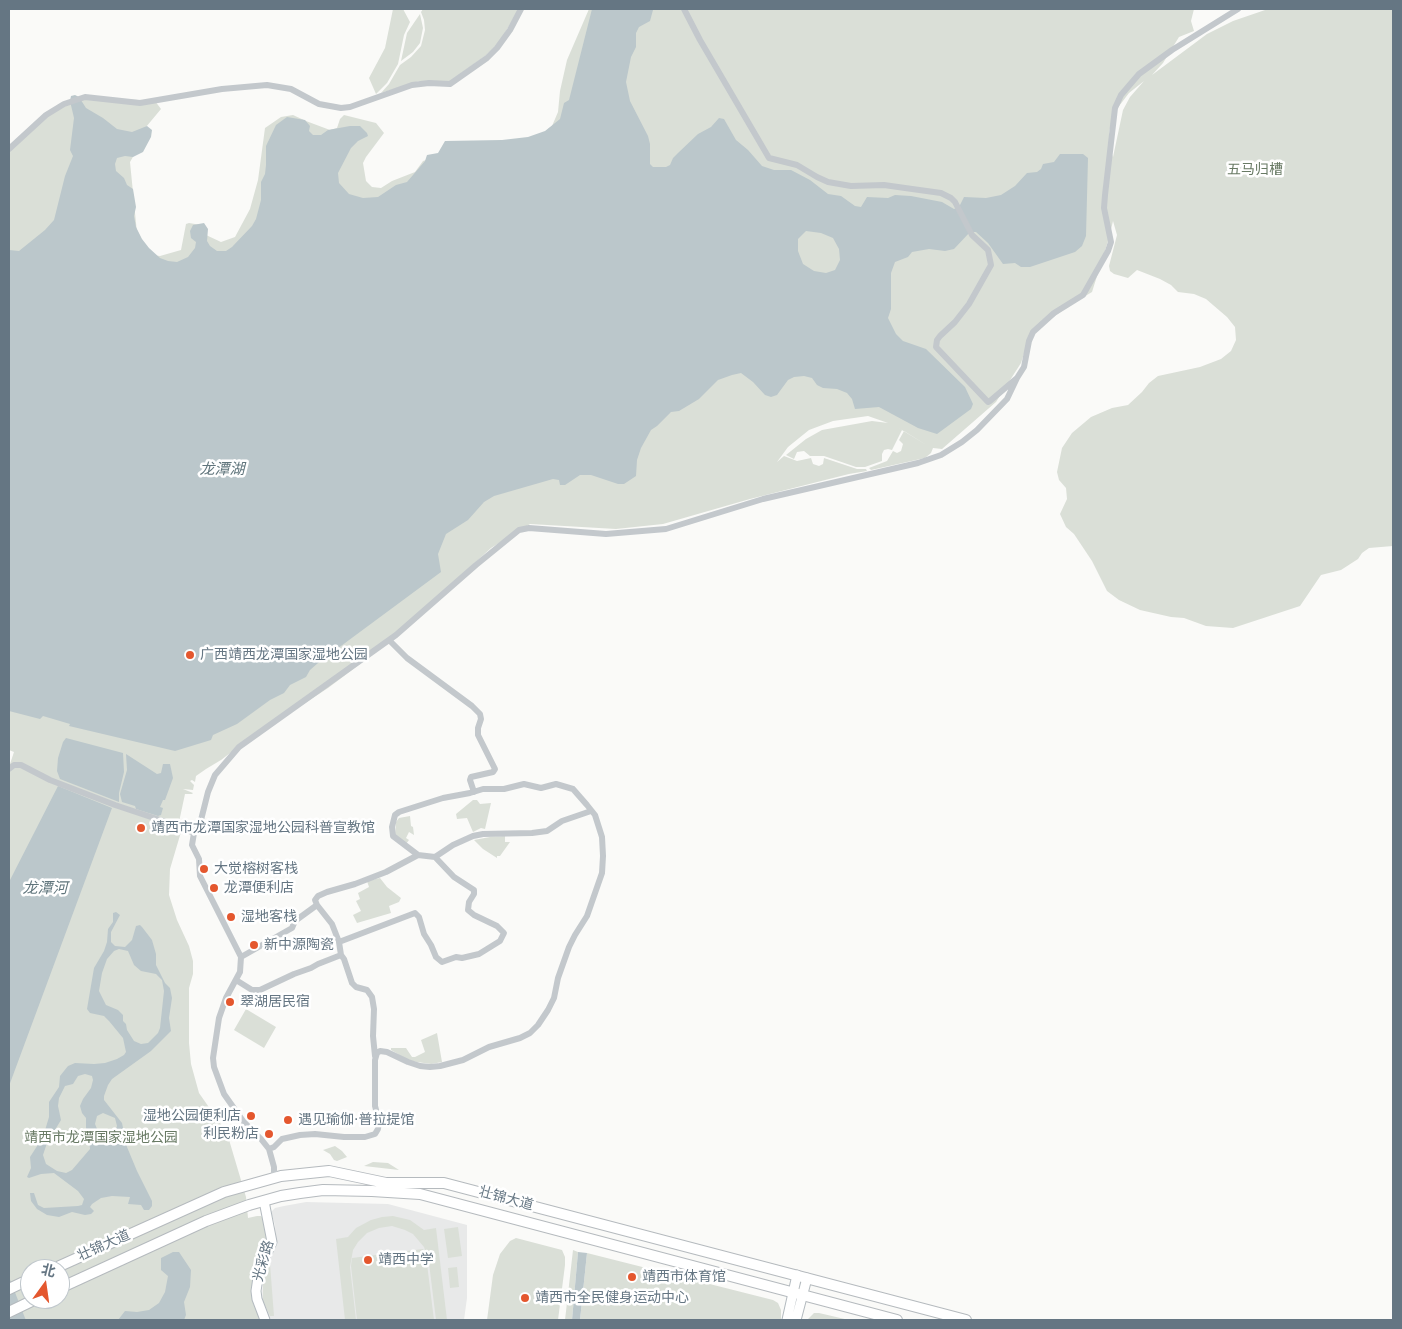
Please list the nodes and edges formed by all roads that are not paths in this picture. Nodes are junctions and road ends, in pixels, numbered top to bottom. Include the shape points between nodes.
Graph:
1 (521, 9) edge
2 (684, 9) edge
3 (1238, 9) edge
4 (9, 150) edge
5 (1017, 378) junction
6 (389, 640) junction
7 (9, 760) edge
8 (17, 764) junction
9 (9, 769) edge
10 (474, 792) junction
11 (592, 811) junction
12 (194, 833) junction
13 (418, 855) junction
14 (435, 857) junction
15 (317, 905) junction
16 (340, 942) junction
17 (341, 956) junction
18 (241, 957) junction
19 (236, 980) junction
20 (375, 1056) junction
21 (268, 1149) junction
22 (274, 1177) junction
23 (264, 1201) junction
24 (70, 1261) edge
25 (802, 1276) junction
26 (70, 1283) edge
27 (798, 1293) junction
28 (265, 1320) edge
29 (787, 1320) edge
30 (796, 1320) edge
31 (898, 1320) edge
32 (966, 1320) edge

1 - 4 street via 497,48 450,84 412,86 346,108 324,105 291,89 267,85 140,103 81,98 46,115
2 - 5 street via 769,158 797,165 828,182 851,186 890,186 952,198 972,235 988,250 991,262 990,269 962,314 940,336 936,347 988,402
3 - 5 street via 1151,65 1121,94 1115,108 1105,194 1104,208 1111,242 1108,251 1083,294 1033,332 1024,367
5 - 6 street via 1007,398 977,430 941,455 918,463 763,499 666,529 606,534 519,530
6 - 10 street via 407,658 480,714 478,735 496,769 472,777
6 - 12 street via 239,747 215,775 200,824
7 - 8 street
8 - 9 street
8 - 12 street via 107,802
10 - 11 street via 521,785 539,788 560,784 573,789
10 - 13 street via 397,813 393,836
11 - 14 street via 562,821 547,831 473,836
11 - 20 street via 602,837 602,873 587,916 569,947 554,998 538,1025 520,1038 440,1066 420,1066 384,1051
12 - 18 street via 192,845 199,859 200,876
13 - 14 street
13 - 15 street via 386,872 322,893 316,898
14 - 16 street via 474,890 468,910 501,929 504,935 500,941 475,956 440,961 424,934 419,917 413,913
15 - 16 street via 332,924
15 - 18 street via 295,921 289,930
16 - 17 street
17 - 19 street via 260,990 252,990
17 - 20 street via 352,983 367,990 372,997
18 - 19 street
19 - 21 street via 219,1018 214,1067 221,1089
20 - 21 street via 375,1102 379,1121 375,1134 344,1137 300,1134 282,1139
21 - 22 street
22 - 24 main road, 壮锦大道 via 224,1192
22 - 25 main road, 壮锦大道 via 329,1171 386,1183 444,1183
23 - 26 main road, 壮锦大道 via 222,1214
23 - 27 main road, 壮锦大道 via 323,1190 420,1194
23 - 28 street, 光彩路 via 272,1242 259,1271 256,1291
25 - 27 street
25 - 32 main road, 壮锦大道
27 - 29 street
27 - 30 street
27 - 31 main road, 壮锦大道

